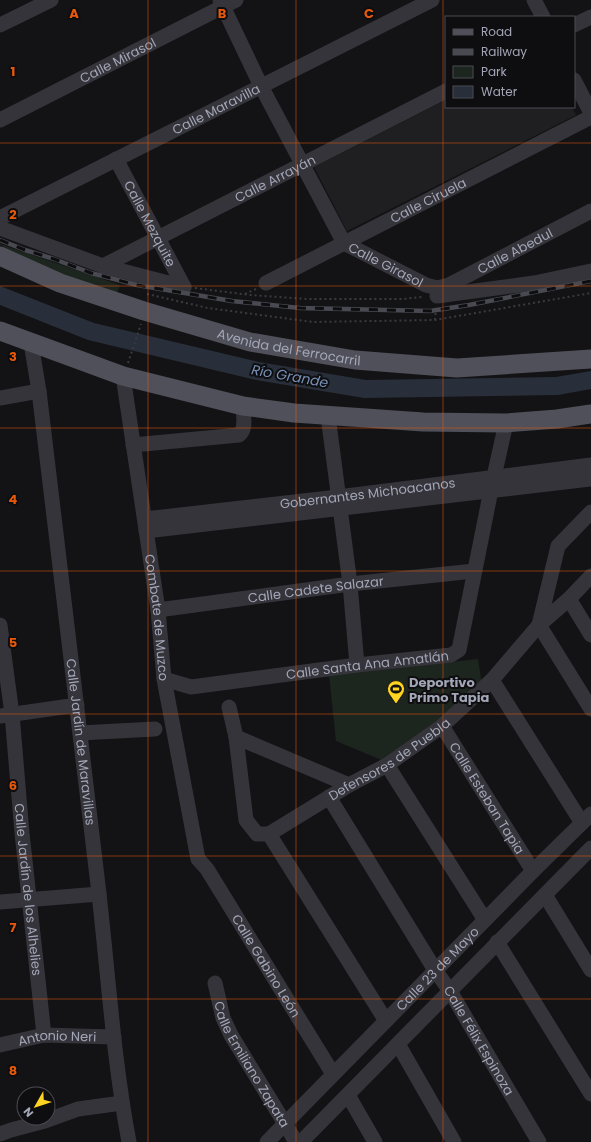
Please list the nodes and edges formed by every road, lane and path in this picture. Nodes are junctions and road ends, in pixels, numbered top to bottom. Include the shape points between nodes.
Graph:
1 (51, 0) edge
2 (432, 0) edge
3 (534, 0) edge
4 (226, 2) edge
5 (542, 16) edge
6 (591, 17) edge
7 (0, 25) edge
8 (575, 25) edge
9 (575, 82) edge
10 (261, 86) junction
11 (445, 92) edge
12 (591, 113) edge
13 (591, 117) edge
14 (0, 120) edge
15 (116, 159) junction
16 (302, 164) junction
17 (591, 211) edge
18 (0, 218) edge
19 (0, 228) edge
20 (158, 238) junction
21 (344, 244) junction
22 (0, 256) edge
23 (103, 266) junction
24 (591, 271) edge
25 (266, 283) dead end
26 (184, 287) junction
27 (437, 292) junction
28 (591, 293) edge
29 (143, 318) junction
30 (0, 330) edge
31 (31, 342) junction
32 (591, 359) edge
33 (126, 367) junction
34 (39, 391) junction
35 (0, 398) edge
36 (243, 406) junction
37 (591, 414) edge
38 (328, 416) junction
39 (506, 423) junction
40 (133, 445) junction
41 (591, 465) edge
42 (591, 479) edge
43 (492, 483) junction
44 (338, 502) junction
45 (591, 512) edge
46 (146, 525) junction
47 (474, 571) junction
48 (591, 576) edge
49 (350, 584) junction
50 (569, 599) junction
51 (158, 610) junction
52 (0, 625) edge
53 (540, 625) junction
54 (591, 635) edge
55 (357, 665) junction
56 (164, 679) junction
57 (492, 680) junction
58 (77, 705) junction
59 (229, 707) dead end
60 (591, 709) edge
61 (6, 715) edge
62 (442, 726) junction
63 (155, 729) dead end
64 (80, 733) junction
65 (236, 737) junction
66 (387, 765) junction
67 (349, 785) junction
68 (329, 797) junction
69 (587, 819) edge
70 (263, 834) junction
71 (591, 848) edge
72 (198, 859) joint
73 (533, 871) junction
74 (99, 894) junction
75 (545, 895) junction
76 (30, 899) junction
77 (0, 902) edge
78 (485, 920) junction
79 (497, 942) junction
80 (435, 970) junction
81 (591, 970) edge
82 (215, 983) dead end
83 (450, 991) junction
84 (386, 1021) junction
85 (44, 1035) junction
86 (114, 1037) junction
87 (398, 1044) junction
88 (0, 1045) edge
89 (333, 1074) junction
90 (591, 1094) edge
91 (348, 1095) junction
92 (122, 1103) junction
93 (284, 1124) junction
94 (0, 1134) edge
95 (129, 1142) edge
96 (267, 1142) edge
97 (296, 1142) edge
98 (301, 1142) edge
99 (375, 1142) edge
100 (454, 1142) edge
101 (540, 1142) edge

1 - 7 street
2 - 10 street, Calle Maravilla
3 - 5 street
4 - 10 street, Calle Girasol
4 - 14 street, Calle Mirasol
6 - 8 street
9 - 12 street
10 - 15 street, Calle Maravilla
10 - 16 street, Calle Girasol
11 - 16 street, Calle Arrayán
13 - 21 street, Calle Ciruela
15 - 18 street, Calle Maravilla
15 - 20 street, Calle Mezquite
16 - 20 street, Calle Arrayán
16 - 21 street, Calle Girasol
17 - 27 street, Calle Abedul
19 - 23 street
20 - 23 street, Calle Arrayán
20 - 26 street, Calle Mezquite
21 - 25 street, Calle Ciruela
21 - 27 street, Calle Girasol
22 - 29 main road, Avenida del Ferrocarril
23 - 26 street
24 - 27 street via 534,283
26 - 27 path via 307,299 403,299
28 - 29 path via 435,320 313,322 208,308 147,294
29 - 32 main road, Avenida del Ferrocarril via 250,342 356,360 457,368
29 - 33 path
30 - 31 main road
31 - 33 main road
31 - 34 street, Calle Jardín de Maravillas
33 - 36 main road
33 - 40 street, Combate de Muzco
34 - 35 street
34 - 58 street, Calle Jardín de Maravillas
36 - 38 main road
36 - 40 street via 244,426 243,432 239,435
37 - 39 main road
38 - 39 main road via 423,422
38 - 44 street
39 - 43 street, Calle Santa Ana Amatlán
40 - 46 street, Combate de Muzco
41 - 43 street, Gobernantes Michoacanos
42 - 43 street, Gobernantes Michoacanos
43 - 44 street, Gobernantes Michoacanos
43 - 47 street, Calle Santa Ana Amatlán
44 - 46 street, Gobernantes Michoacanos
44 - 49 street
45 - 53 street via 558,546
46 - 51 street, Combate de Muzco
47 - 49 street, Calle Cadete Salazar
47 - 55 street, Calle Santa Ana Amatlán via 459,650 451,654
48 - 50 street, Defensores de Puebla
49 - 51 street, Calle Cadete Salazar
49 - 55 street
50 - 53 street, Defensores de Puebla
50 - 54 street
51 - 56 street, Combate de Muzco
52 - 61 street, Calle Jardín de los Alhelies
53 - 57 street, Defensores de Puebla
53 - 60 street
55 - 56 street, Calle Santa Ana Amatlán via 191,687
56 - 72 street, Combate de Muzco
57 - 62 street, Defensores de Puebla
57 - 69 street
58 - 61 street
58 - 64 street, Calle Jardín de Maravillas
59 - 65 street
61 - 76 street, Calle Jardín de los Alhelies
62 - 66 street, Defensores de Puebla
62 - 73 street, Calle Esteban Tapia
63 - 64 street
64 - 74 street, Calle Jardín de Maravillas
65 - 67 street
65 - 70 street via 246,820
66 - 67 street, Defensores de Puebla
66 - 78 street
67 - 68 street, Defensores de Puebla
68 - 70 street, Defensores de Puebla
68 - 80 street, Calle Félix Espinoza
69 - 73 street, Calle 23 de Mayo
70 - 84 street
71 - 75 street, Calle 23 de Mayo
72 - 89 street, Calle Gabino León via 207,869
73 - 78 street, Calle 23 de Mayo
74 - 76 street
74 - 86 street, Calle Jardín de Maravillas
75 - 79 street, Calle 23 de Mayo
75 - 81 street
76 - 77 street
76 - 85 street, Calle Jardín de los Alhelies
78 - 80 street, Calle 23 de Mayo
79 - 83 street, Calle 23 de Mayo
79 - 90 street
80 - 83 street, Calle Félix Espinoza
80 - 84 street, Calle 23 de Mayo
82 - 93 street, Calle Emiliano Zapata via 223,1018 231,1035
83 - 87 street, Calle 23 de Mayo
83 - 101 street, Calle Félix Espinoza
84 - 89 street, Calle 23 de Mayo
85 - 86 street, Antonio Neri
85 - 88 street, Antonio Neri
86 - 92 street, Calle Jardín de Maravillas
87 - 91 street, Calle 23 de Mayo
87 - 100 street
89 - 93 street, Calle 23 de Mayo
91 - 98 street, Calle 23 de Mayo
91 - 99 street
92 - 94 street via 78,1110
92 - 95 street, Calle Jardín de Maravillas
93 - 96 street, Calle 23 de Mayo
93 - 97 street, Calle Emiliano Zapata

